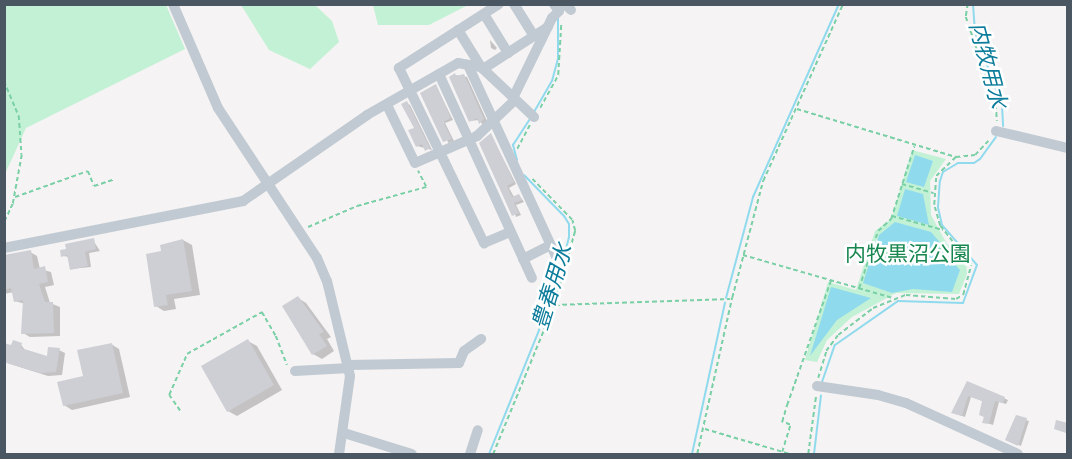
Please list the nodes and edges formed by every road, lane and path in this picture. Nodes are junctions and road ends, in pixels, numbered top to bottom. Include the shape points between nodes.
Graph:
1 (173, 4) edge
2 (499, 4) edge
3 (514, 4) edge
4 (554, 4) edge
5 (843, 4) edge
6 (968, 4) edge
7 (484, 14) junction
8 (548, 27) junction
9 (458, 30) junction
10 (534, 36) junction
11 (508, 53) junction
12 (468, 65) junction
13 (482, 68) junction
14 (439, 74) junction
15 (4, 81) edge
16 (413, 90) junction
17 (514, 99) junction
18 (387, 105) junction
19 (796, 108) junction
20 (531, 114) dead end
21 (494, 122) junction
22 (996, 131) junction
23 (469, 140) junction
24 (914, 146) junction
25 (1068, 148) edge
26 (442, 152) junction
27 (956, 157) junction
28 (415, 163) junction
29 (113, 180) dead end
30 (902, 184) junction
31 (268, 186) junction
32 (935, 193) junction
33 (14, 198) junction
34 (892, 216) junction
35 (4, 223) edge
36 (943, 230) junction
37 (299, 231) junction
38 (510, 232) junction
39 (4, 248) edge
40 (957, 248) junction
41 (743, 255) junction
42 (870, 255) junction
43 (523, 259) junction
44 (532, 278) dead end
45 (831, 280) junction
46 (859, 288) junction
47 (894, 299) junction
48 (731, 300) junction
49 (554, 305) dead end
50 (481, 339) dead end
51 (349, 367) junction
52 (295, 371) joint
53 (818, 386) junction
54 (180, 411) dead end
55 (703, 428) junction
56 (478, 430) dead end
57 (344, 433) junction
58 (782, 452) junction
59 (339, 454) edge
60 (412, 454) edge
61 (470, 454) edge
62 (697, 454) edge
63 (790, 454) edge
64 (808, 454) edge
65 (1018, 454) edge

1 - 31 street via 218,108
2 - 7 street
3 - 10 street
4 - 8 street via 559,11
5 - 19 path
6 - 22 path via 971,36 996,105
7 - 9 street
7 - 11 street
8 - 10 street
8 - 17 street
9 - 13 street
9 - 16 street via 399,68
10 - 11 street
11 - 13 street
12 - 13 street
12 - 14 street via 458,63
12 - 21 street
13 - 17 street
14 - 16 street
14 - 23 street
15 - 33 path via 19,116 22,155
16 - 18 street
16 - 26 street
17 - 20 street
17 - 21 street
18 - 28 street
18 - 31 street
19 - 24 path
19 - 41 path via 763,181
21 - 23 street
21 - 43 street via 554,250
22 - 25 street
22 - 27 path via 975,155
23 - 26 street
23 - 38 street
24 - 27 path
24 - 30 path
26 - 28 street
26 - 38 street via 484,243
27 - 32 path via 936,176
28 - 37 path via 426,187 357,206
29 - 33 path via 94,186 88,171
30 - 32 path
30 - 34 path
31 - 37 street
31 - 39 street via 233,205
32 - 36 path via 934,205
33 - 35 path
34 - 36 path
34 - 42 path via 878,231
36 - 40 path
37 - 51 street via 327,281
38 - 43 street
40 - 42 path
40 - 47 path via 971,271 960,298 917,294
41 - 45 path
41 - 48 path
42 - 46 path
43 - 44 street
45 - 46 path
45 - 58 path via 782,422 790,425
46 - 47 path
47 - 53 path via 855,319 838,335 826,351
48 - 49 path
48 - 55 path
50 - 51 street via 464,351 459,363
51 - 52 street
51 - 57 street
52 - 54 path via 289,371 262,312 187,354 169,395
53 - 64 path
53 - 65 street via 906,403
55 - 58 path
55 - 62 path
56 - 61 street
57 - 59 street
57 - 60 street
58 - 63 path

